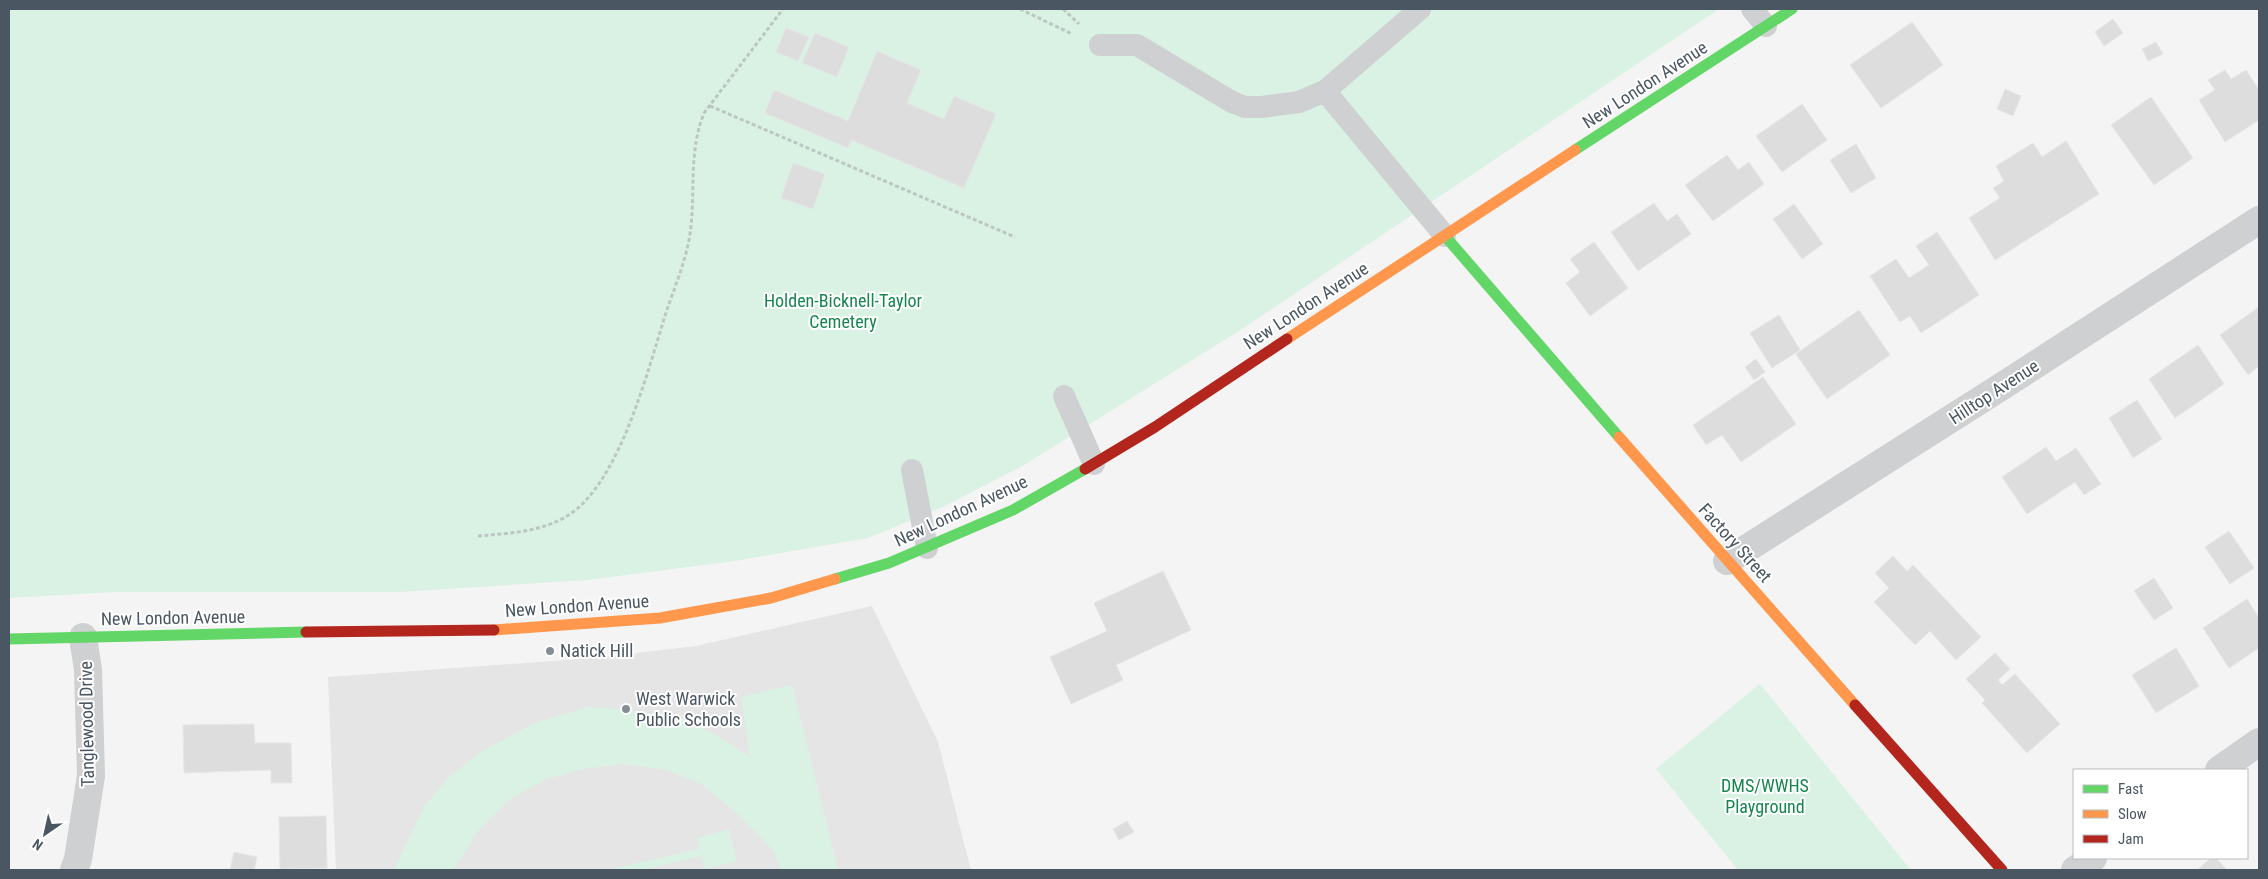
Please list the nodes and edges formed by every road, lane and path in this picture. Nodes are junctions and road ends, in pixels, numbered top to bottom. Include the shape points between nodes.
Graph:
1 (783, 9) edge
2 (1020, 9) edge
3 (1420, 9) edge
4 (1752, 9) edge
5 (1792, 9) edge
6 (1766, 26) junction
7 (1100, 45) joint
8 (1325, 91) junction
9 (710, 106) junction
10 (2259, 220) edge
11 (1446, 236) junction
12 (1015, 237) dead end
13 (1064, 396) dead end
14 (1094, 464) junction
15 (912, 470) dead end
16 (478, 536) dead end
17 (927, 548) junction
18 (1726, 561) junction
19 (83, 637) junction
20 (9, 639) edge
21 (2259, 742) edge
22 (2220, 769) edge
23 (2092, 859) edge
24 (74, 870) edge
25 (2002, 870) edge
26 (2075, 870) edge

1 - 9 path
2 - 7 path
3 - 8 lane
4 - 6 lane
5 - 6 main road, New London Avenue
6 - 11 main road, New London Avenue
7 - 8 lane via 1137,45 1245,107 1299,102
8 - 11 lane
9 - 12 path
9 - 16 path via 697,130 694,149 689,241 648,369 627,427 609,464 594,490 577,508 559,520 526,532
10 - 18 street, Hilltop Avenue
11 - 14 main road, New London Avenue
11 - 18 main road, Factory Street
13 - 14 lane
14 - 17 main road, New London Avenue via 1013,510
15 - 17 lane
17 - 19 main road, New London Avenue via 889,563 771,598 660,618 503,630
18 - 25 main road, Factory Street
19 - 20 main road, New London Avenue
19 - 24 street, Tanglewood Drive via 88,670 91,776
21 - 22 street
23 - 26 street

